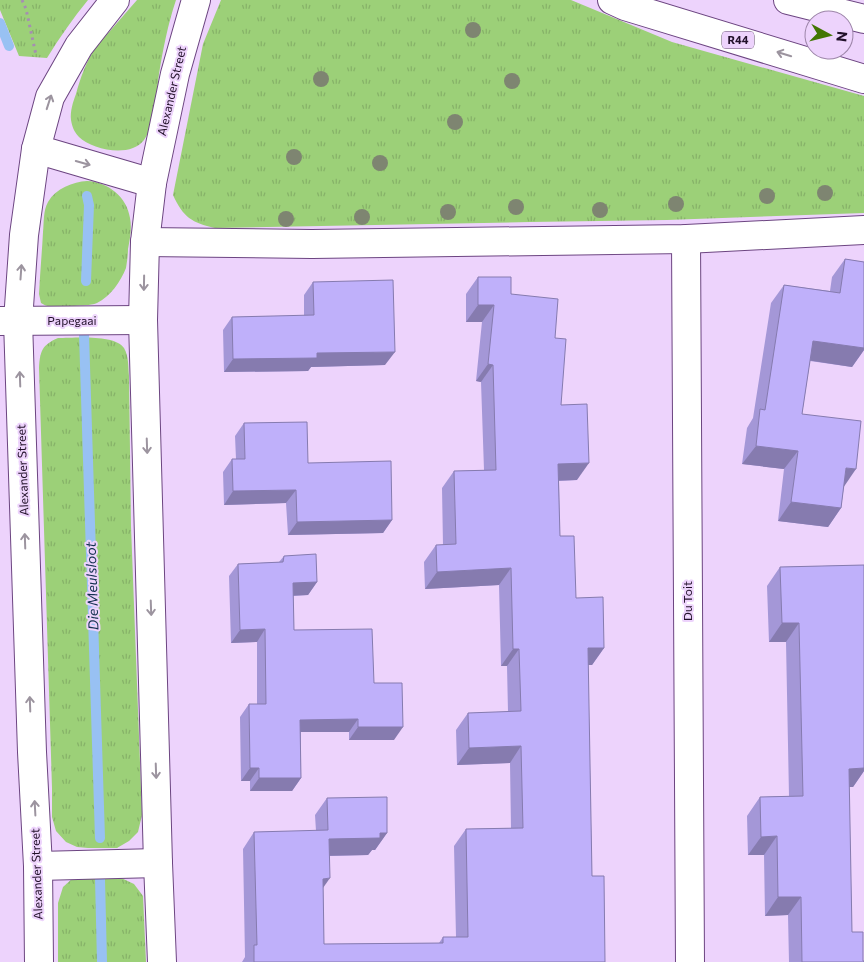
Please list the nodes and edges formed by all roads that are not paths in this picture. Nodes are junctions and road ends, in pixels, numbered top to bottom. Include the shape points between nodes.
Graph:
1 (115, 0) edge
2 (196, 0) edge
3 (612, 0) edge
4 (788, 0) edge
5 (864, 20) edge
6 (864, 79) edge
7 (36, 149) junction
8 (152, 183) junction
9 (864, 230) edge
10 (686, 239) junction
11 (145, 242) junction
12 (143, 320) junction
13 (9, 321) edge
14 (158, 863) junction
15 (38, 866) junction
16 (39, 962) edge
17 (162, 962) edge
18 (690, 962) edge

7 -> 1 street, Alexander Street via 50,97 78,46
2 - 8 street, Alexander Street via 175,74
6 -> 3 street, R44
4 - 5 street
7 -> 8 street
13 -> 7 street, Alexander Street
8 - 11 street, Alexander Street
9 - 10 street
10 - 11 street via 312,244
10 - 18 street, Du Toit
11 -> 12 street, Alexander Street
12 - 13 street, Papegaai
12 -> 14 street, Alexander Street
15 -> 13 street, Alexander Street
14 - 15 street
14 - 17 street, Alexander Street
15 - 16 street, Alexander Street

